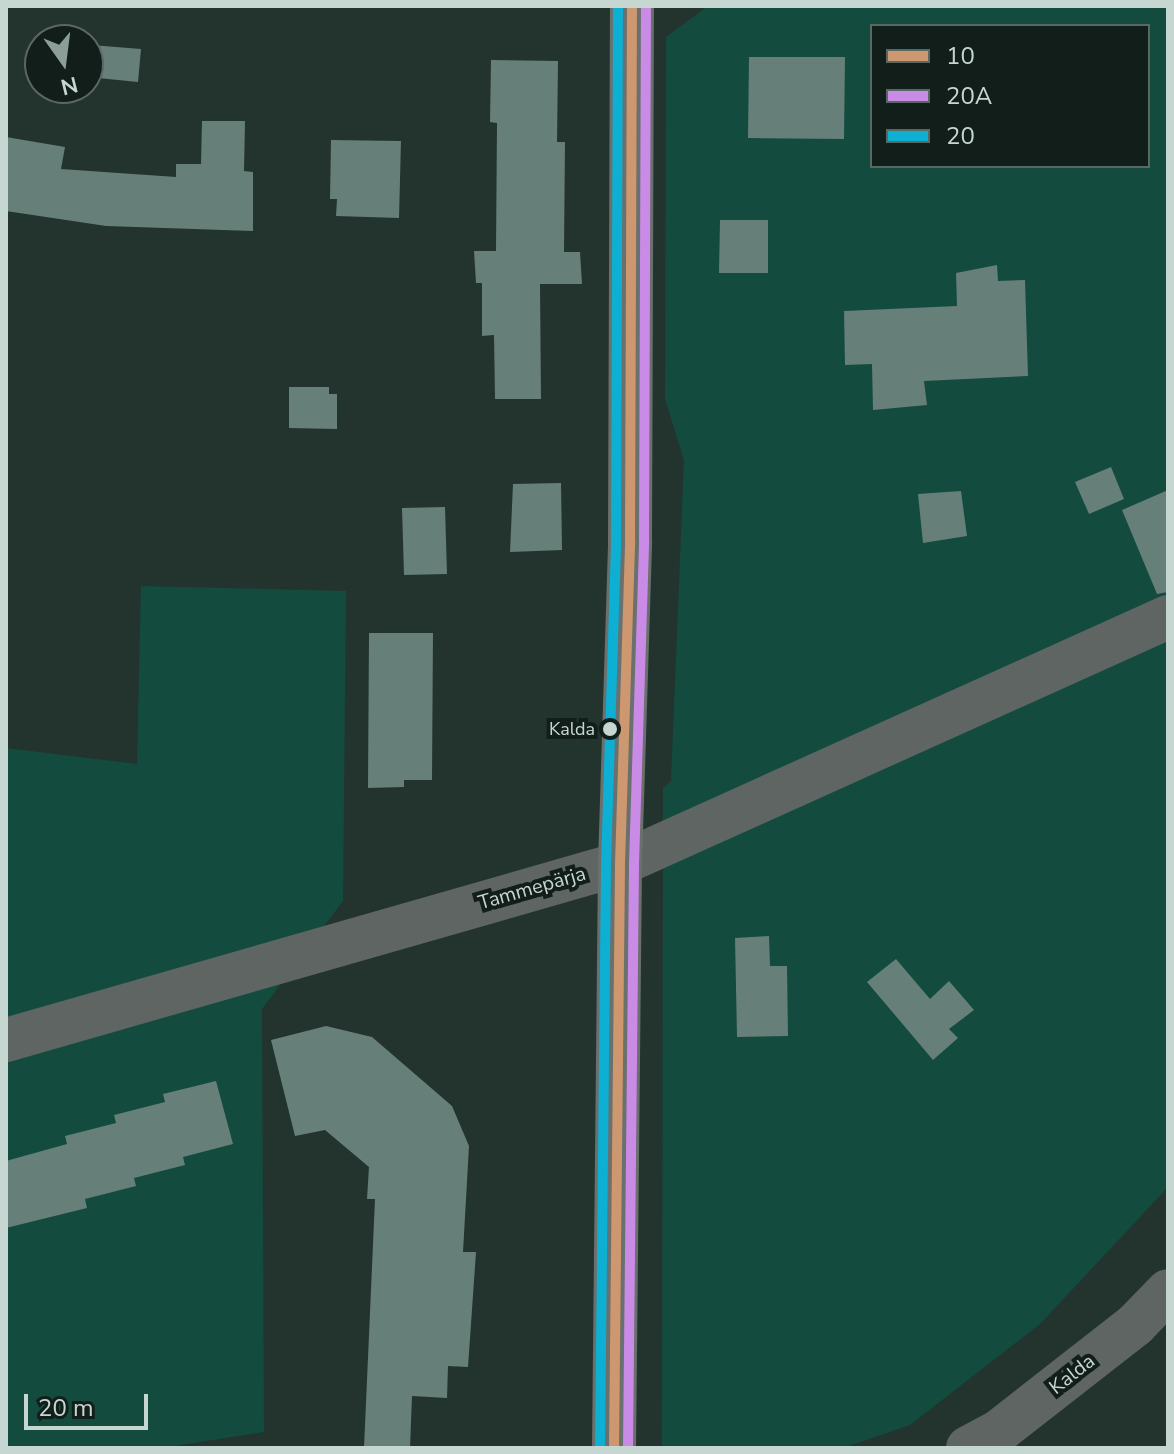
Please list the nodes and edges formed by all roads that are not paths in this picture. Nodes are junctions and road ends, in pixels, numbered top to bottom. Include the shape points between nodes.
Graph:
1 (632, 6) edge
2 (1168, 617) edge
3 (620, 864) junction
4 (6, 1040) edge
5 (1168, 1291) edge
6 (614, 1448) edge
7 (968, 1448) edge

1 - 3 main road via 630,540
2 - 3 street, Tammepärja
3 - 4 street, Tammepärja
3 - 6 main road
5 - 7 street, Kalda via 1135,1325 1060,1384

